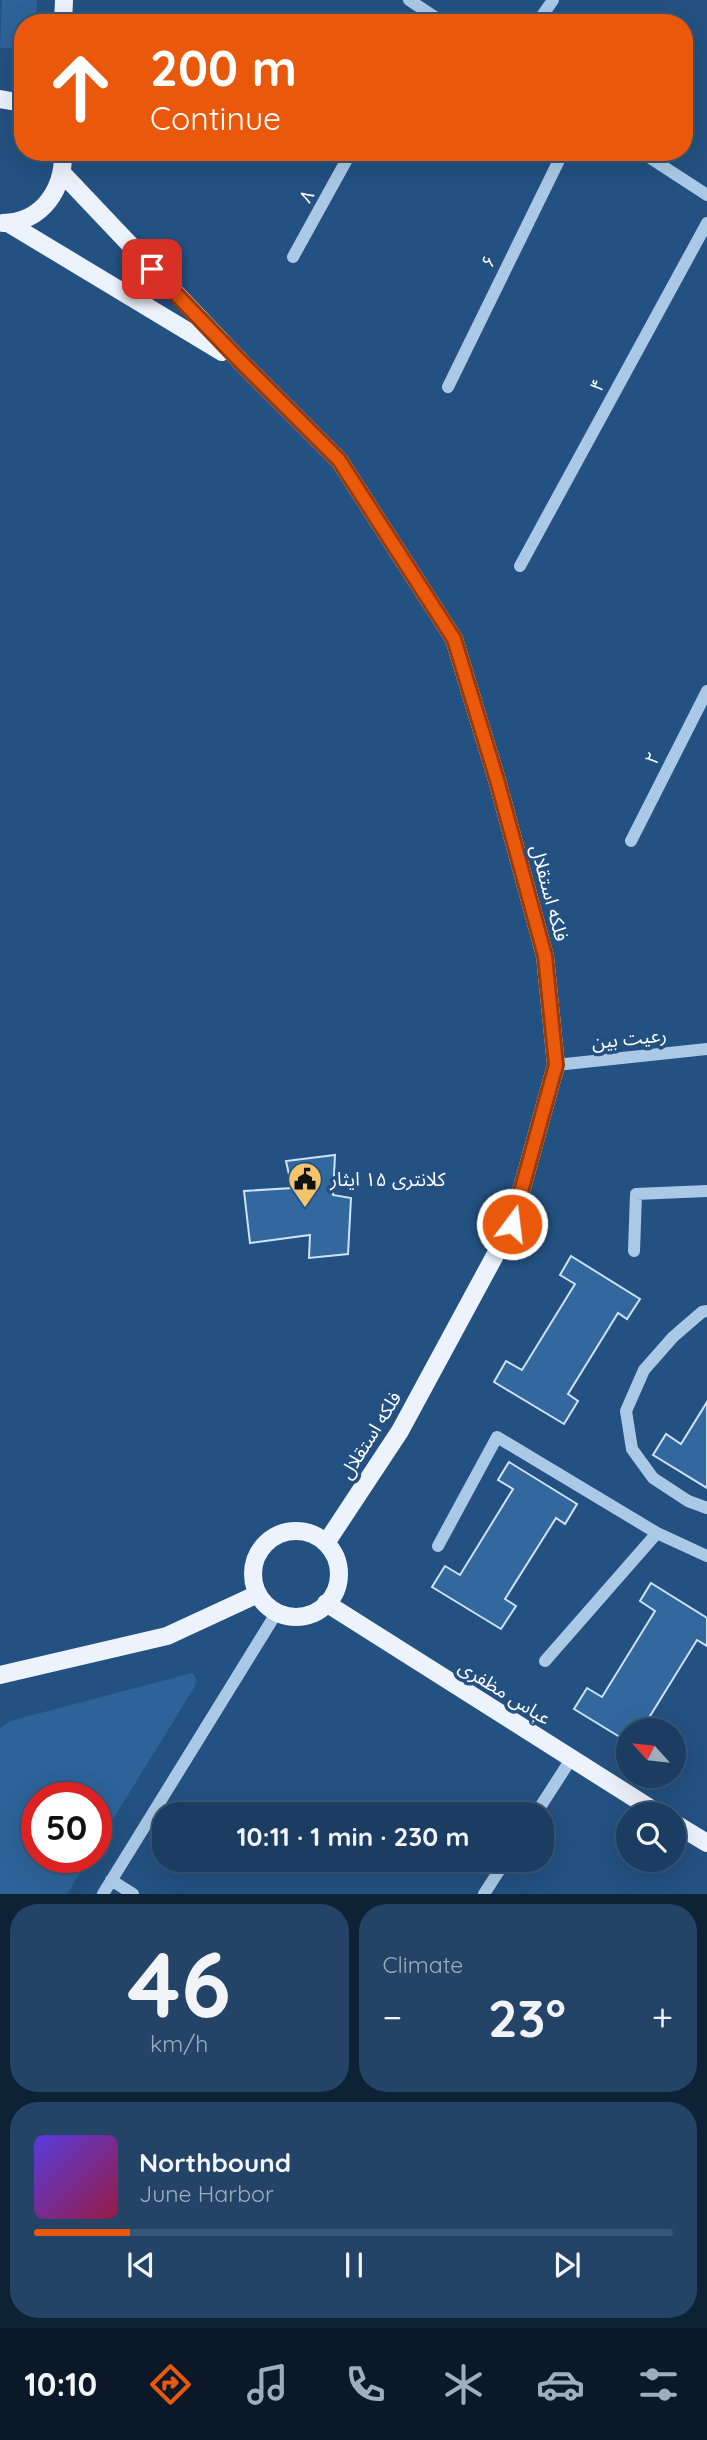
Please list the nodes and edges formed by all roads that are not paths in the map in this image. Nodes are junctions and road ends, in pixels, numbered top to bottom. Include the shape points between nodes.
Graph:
1 (410, 0) edge
2 (422, 14) edge
3 (63, 161) edge
4 (346, 161) edge
5 (560, 161) edge
6 (655, 161) edge
7 (62, 173) junction
8 (707, 195) edge
9 (4, 223) edge
10 (707, 223) edge
11 (293, 257) dead end
12 (243, 364) junction
13 (448, 387) dead end
14 (520, 566) dead end
15 (707, 691) edge
16 (631, 841) dead end
17 (707, 1049) edge
18 (556, 1065) junction
19 (707, 1191) edge
20 (634, 1251) dead end
21 (707, 1311) edge
22 (707, 1507) edge
23 (657, 1533) junction
24 (326, 1543) junction
25 (438, 1546) dead end
26 (707, 1556) edge
27 (258, 1594) junction
28 (326, 1603) junction
29 (277, 1612) junction
30 (545, 1661) dead end
31 (0, 1675) edge
32 (571, 1759) junction
33 (543, 1802) edge
34 (640, 1802) edge
35 (686, 1830) edge
36 (707, 1843) edge
37 (498, 1872) edge
38 (111, 1880) junction
39 (103, 1894) edge
40 (133, 1894) edge
41 (484, 1894) edge

1 - 2 street
3 - 7 main road
4 - 11 street, ۸
5 - 13 street, ۶
6 - 8 street
7 - 9 main road via 56,192 43,207 27,218
7 - 12 main road
9 - 12 main road
10 - 14 street, ۴
12 - 18 main road, فلکه استقلال via 339,460 454,639 545,956
15 - 16 street, ۲
17 - 18 street, رعیت بین
18 - 24 main road, فلکه استقلال via 512,1224 400,1432
19 - 20 street via 636,1194
21 - 22 street via 673,1337 644,1370 626,1411 632,1449 653,1478 688,1501
23 - 25 street via 497,1437
23 - 26 street
23 - 30 street
24 - 27 main road via 315,1535 289,1531 265,1544 253,1567
24 - 28 main road via 338,1566 338,1580
27 - 29 main road
27 - 31 main road via 167,1636
28 - 29 main road via 303,1616
28 - 32 main road, عباس مظفری
29 - 38 street
32 - 33 street
32 - 34 main road, عباس مظفری
35 - 36 main road
37 - 41 street
38 - 39 street
38 - 40 street

